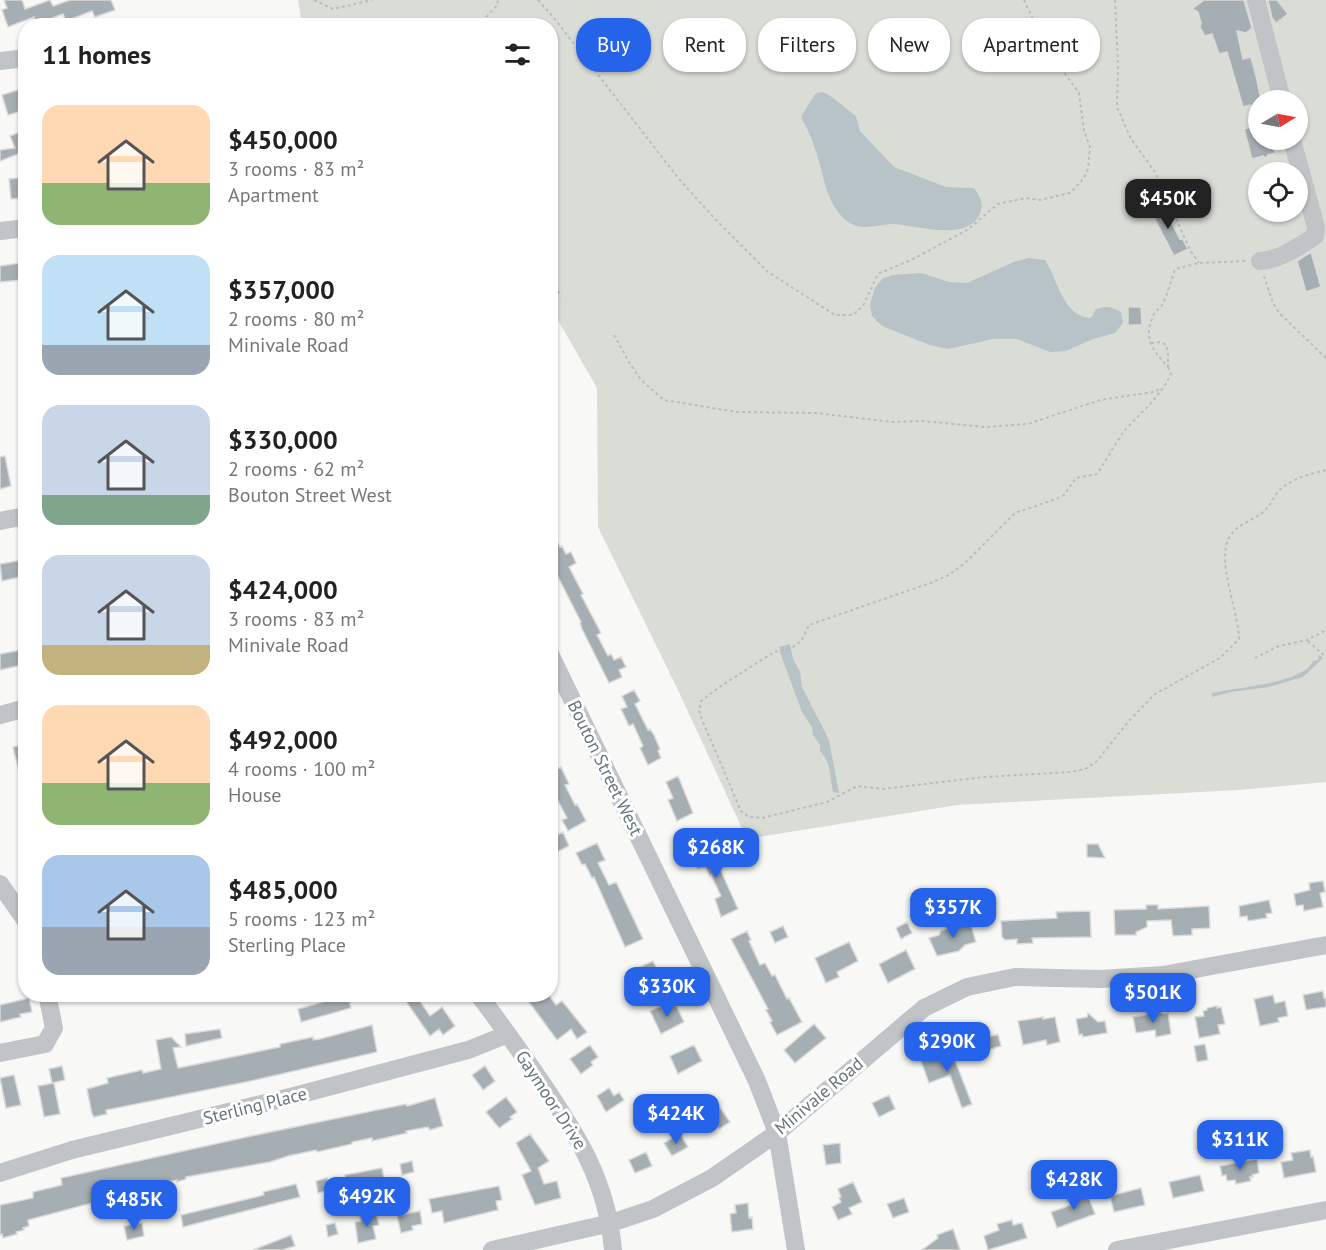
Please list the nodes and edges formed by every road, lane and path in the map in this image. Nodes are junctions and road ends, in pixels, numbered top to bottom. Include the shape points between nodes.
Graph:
1 (314, 0) edge
2 (372, 0) edge
3 (498, 0) edge
4 (538, 0) edge
5 (1024, 0) edge
6 (1115, 0) edge
7 (1256, 0) edge
8 (485, 18) edge
9 (552, 18) edge
10 (558, 25) edge
11 (18, 59) edge
12 (0, 61) edge
13 (1279, 90) edge
14 (1295, 150) edge
15 (1316, 227) junction
16 (18, 229) edge
17 (0, 231) edge
18 (1326, 243) edge
19 (1260, 261) junction
20 (1199, 264) junction
21 (558, 291) edge
22 (562, 296) dead end
23 (614, 335) dead end
24 (1151, 343) junction
25 (1326, 358) edge
26 (1168, 367) junction
27 (1164, 387) junction
28 (1326, 470) edge
29 (18, 518) edge
30 (0, 521) edge
31 (1326, 630) edge
32 (1307, 640) junction
33 (1326, 657) edge
34 (1255, 658) dead end
35 (558, 671) edge
36 (18, 710) edge
37 (0, 715) edge
38 (0, 884) edge
39 (18, 910) edge
40 (1326, 945) edge
41 (49, 1002) edge
42 (484, 1002) edge
43 (508, 1034) junction
44 (0, 1053) edge
45 (777, 1133) junction
46 (0, 1173) edge
47 (1326, 1210) edge
48 (611, 1223) junction
49 (492, 1250) edge
50 (613, 1250) edge
51 (796, 1250) edge
52 (1117, 1250) edge

1 - 2 path via 333,9
3 - 8 path
4 - 9 path
5 - 10 path via 1048,51 1079,93 1089,147 1084,178 1070,193 999,204 967,230 878,274 859,311 845,316 835,315 768,272 716,220
6 - 20 path via 1117,107 1131,138 1155,172
7 - 13 street
11 - 12 street
14 - 15 street
15 - 18 street
15 - 19 street via 1315,236 1293,250
16 - 17 street
19 - 20 path
19 - 25 path via 1280,314
20 - 24 path via 1175,269 1151,323
21 - 22 path
23 - 27 path via 641,380 664,400 737,412 816,413 985,428 1028,424 1100,400
24 - 26 path
24 - 26 path via 1166,345
26 - 27 path via 1171,374
27 - 28 path via 1124,431 1097,474 1076,477 1064,495 1015,513 949,575 809,625 794,646 774,652 701,702 703,722 741,811 749,817 762,818 828,802 857,786 882,789 1070,772 1096,762 1155,694 1220,657 1239,639 1226,557 1229,537 1267,508 1283,487 1304,475
29 - 30 street
31 - 32 path
32 - 33 path
32 - 34 path via 1279,646
35 - 45 street, Bouton Street West via 757,1081
36 - 37 street
38 - 39 street
40 - 45 street, Minivale Road via 1163,975 1100,979 1015,977 967,987 924,1008
41 - 44 street via 54,1028 45,1044
42 - 43 street, Gaymoor Drive
43 - 46 street, Sterling Place via 468,1050 72,1150
43 - 48 street, Gaymoor Drive via 575,1131 595,1172
45 - 48 street, Minivale Road via 712,1179 653,1209
45 - 51 street, Bouton Street West
47 - 52 street
48 - 49 street, Minivale Road
48 - 50 street, Gaymoor Drive

